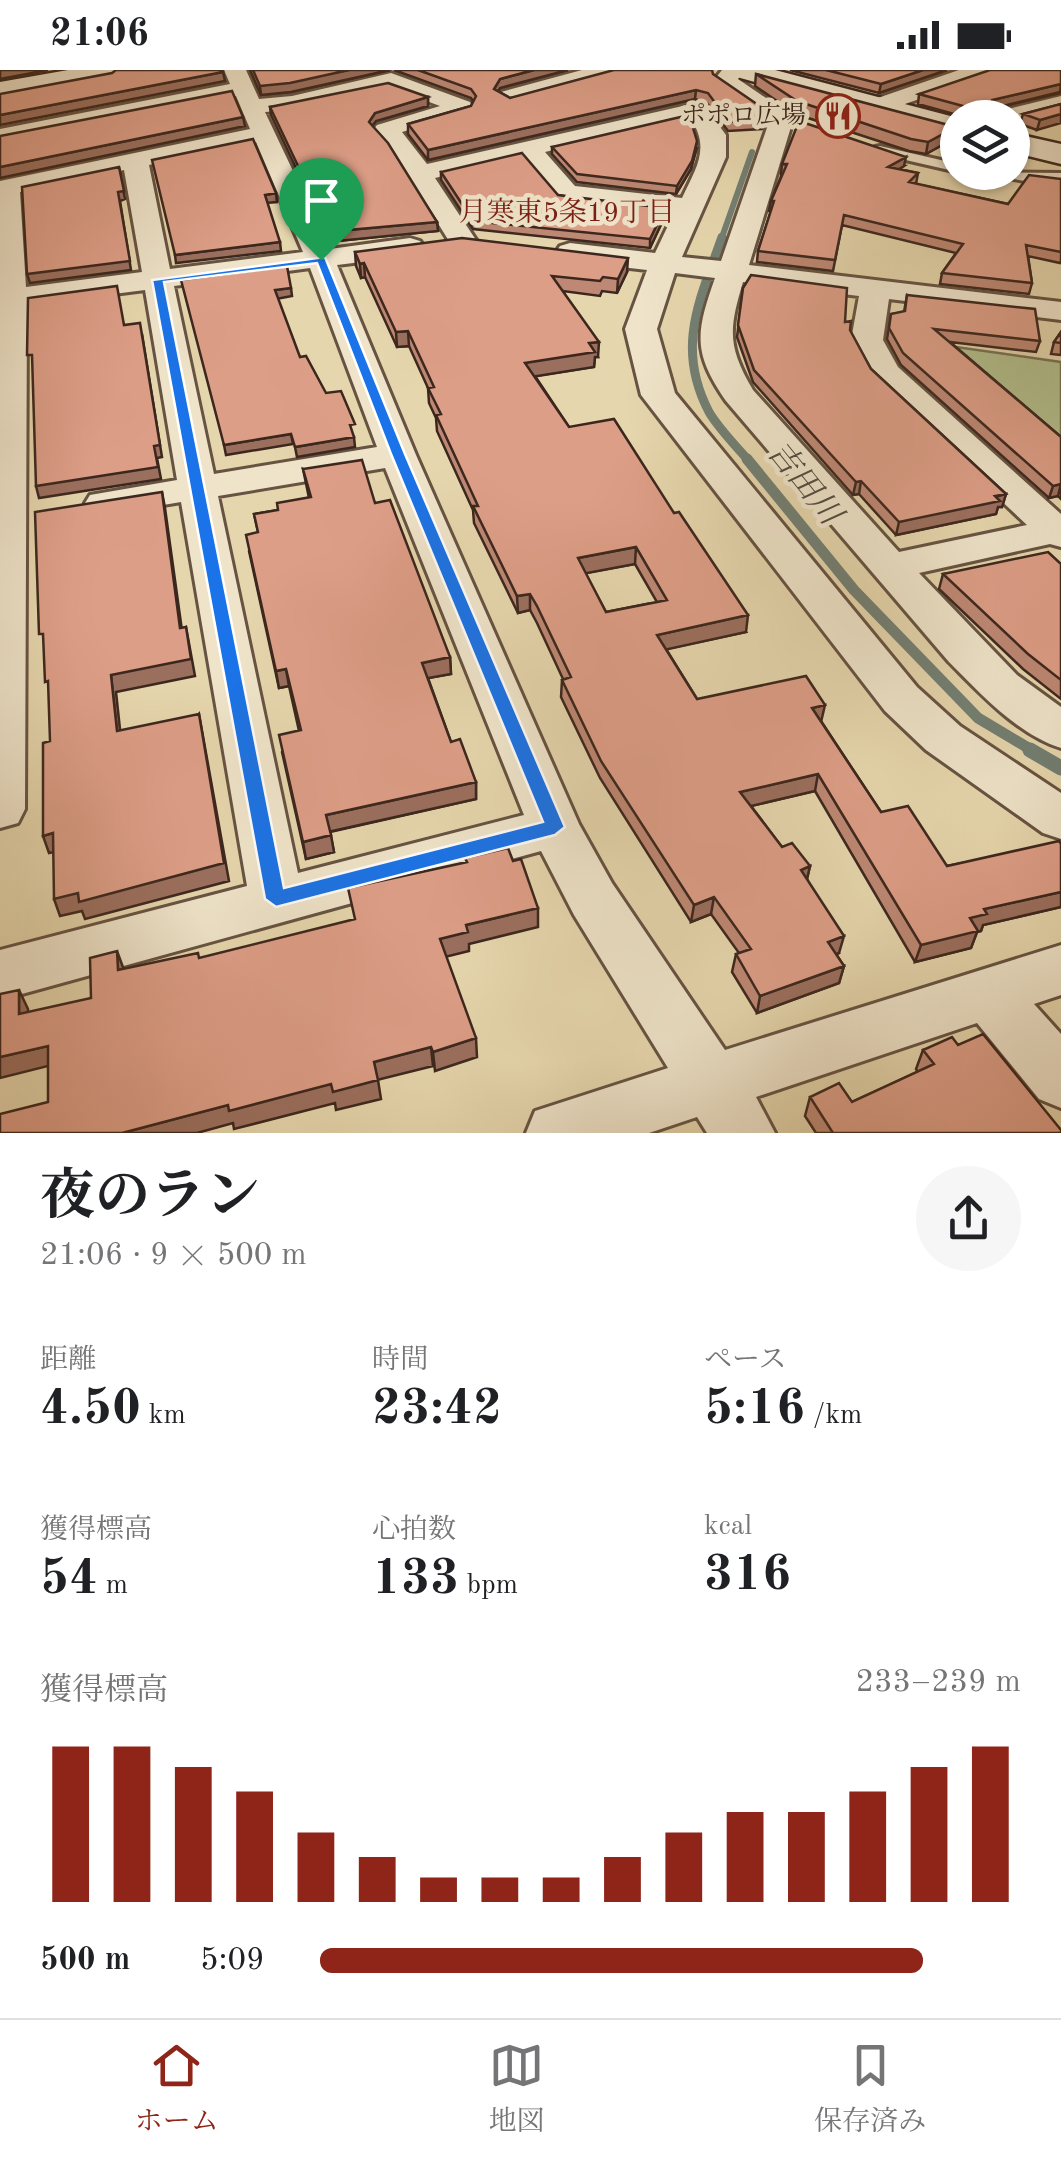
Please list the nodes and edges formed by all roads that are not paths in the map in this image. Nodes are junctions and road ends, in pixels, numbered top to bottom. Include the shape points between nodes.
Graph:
1 (113, 70) edge
2 (606, 70) edge
3 (734, 70) edge
4 (743, 70) edge
5 (965, 71) edge
6 (509, 86) edge
7 (0, 90) edge
8 (250, 100) edge
9 (1061, 102) edge
10 (877, 106) junction
11 (1030, 110) edge
12 (940, 123) edge
13 (0, 136) edge
14 (1030, 146) edge
15 (872, 148) edge
16 (530, 150) junction
17 (1061, 154) edge
18 (135, 160) junction
19 (940, 164) edge
20 (418, 174) junction
21 (1061, 176) edge
22 (1030, 178) edge
23 (3, 188) edge
24 (691, 207) junction
25 (462, 240) junction
26 (499, 244) edge
27 (536, 248) edge
28 (321, 260) junction
29 (671, 264) junction
30 (725, 270) junction
31 (158, 280) junction
32 (874, 290) junction
33 (6, 298) edge
34 (1059, 308) edge
35 (398, 454) junction
36 (199, 488) junction
37 (4, 520) edge
38 (1060, 532) edge
39 (888, 568) junction
40 (1061, 731) edge
41 (0, 809) edge
42 (1061, 819) edge
43 (555, 827) junction
44 (276, 899) junction
45 (1061, 970) edge
46 (0, 974) edge
47 (988, 995) junction
48 (1061, 1079) edge
49 (728, 1108) edge
50 (558, 1133) edge

1 - 7 street
2 - 6 street via 543,88
3 - 30 street via 724,80 788,119
4 - 10 street
5 - 10 street
8 - 13 street
8 - 18 street
8 - 20 street via 292,103 391,80 462,107 384,130 402,145
8 - 28 street
9 - 11 street
10 - 12 street
14 - 17 street
15 - 19 lane
16 - 20 street
16 - 24 street via 567,193
16 - 24 street via 696,110 714,135 714,157
18 - 23 street
18 - 31 street
20 - 25 street
21 - 22 lane
23 - 33 street
24 - 29 street
25 - 26 street
25 - 28 street
27 - 29 street
28 - 31 street
28 - 35 street
29 - 30 street
29 - 42 street via 641,330 658,395 901,699 943,738
30 - 32 street
30 - 39 street via 714,326 720,362 738,394
31 - 33 street
31 - 36 street
32 - 34 street
32 - 38 street via 866,340 884,372
33 - 37 street
35 - 36 street
35 - 43 street
36 - 37 street
36 - 44 street
37 - 41 street
38 - 39 street
39 - 40 street via 1001,686
43 - 44 street
43 - 49 street via 593,899
44 - 46 street
45 - 47 street
47 - 48 street
47 - 49 street
49 - 50 street

